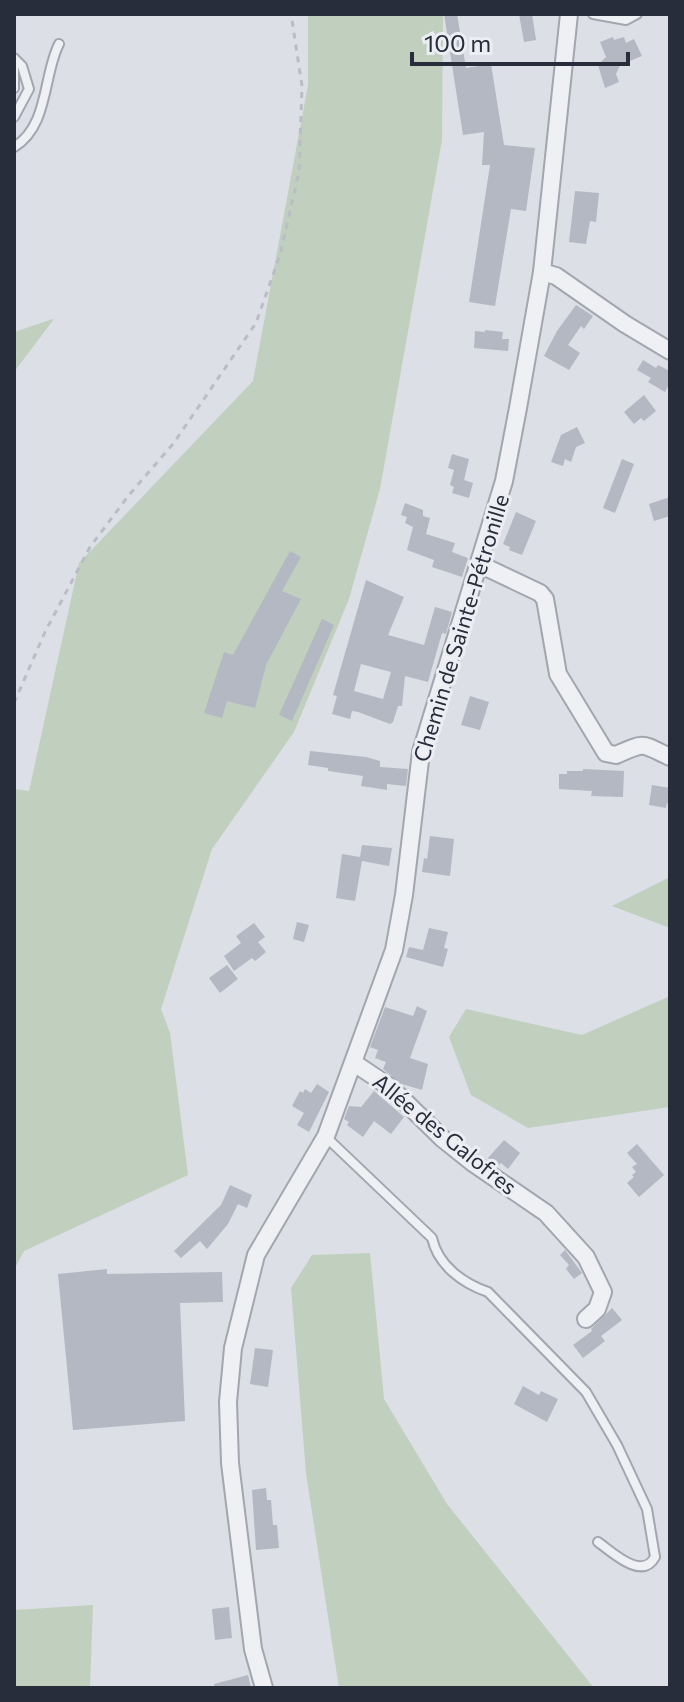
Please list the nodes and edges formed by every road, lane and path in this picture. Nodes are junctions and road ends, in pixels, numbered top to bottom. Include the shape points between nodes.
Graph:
1 (291, 14) edge
2 (569, 14) edge
3 (593, 14) edge
4 (637, 14) edge
5 (59, 44) dead end
6 (14, 61) edge
7 (14, 88) edge
8 (14, 117) edge
9 (14, 147) edge
10 (542, 272) junction
11 (670, 351) edge
12 (479, 564) junction
13 (14, 703) edge
14 (670, 757) edge
15 (354, 1063) junction
16 (326, 1136) junction
17 (586, 1319) dead end
18 (598, 1542) dead end
19 (264, 1688) edge

1 - 13 path via 302,86 299,172 280,255 256,323 173,444 90,547
2 - 10 street, Chemin de Sainte-Pétronille
3 - 4 lane via 626,20
5 - 9 lane via 51,59 44,103
6 - 7 lane
6 - 8 lane via 22,66 29,89
10 - 11 street
10 - 12 street, Chemin de Sainte-Pétronille via 504,481
12 - 14 street via 545,599 558,674 606,753 616,755 642,744
12 - 15 street, Chemin de Sainte-Pétronille via 421,752 394,950
15 - 16 street, Chemin de Sainte-Pétronille
15 - 17 street, Allée des Galofres via 390,1087 473,1163 546,1213 580,1249 603,1292
16 - 18 lane via 432,1238 444,1265 488,1292 586,1392 647,1509 655,1557 643,1567 627,1563
16 - 19 street, Chemin de Sainte-Pétronille via 256,1255 233,1348 230,1463 253,1649

